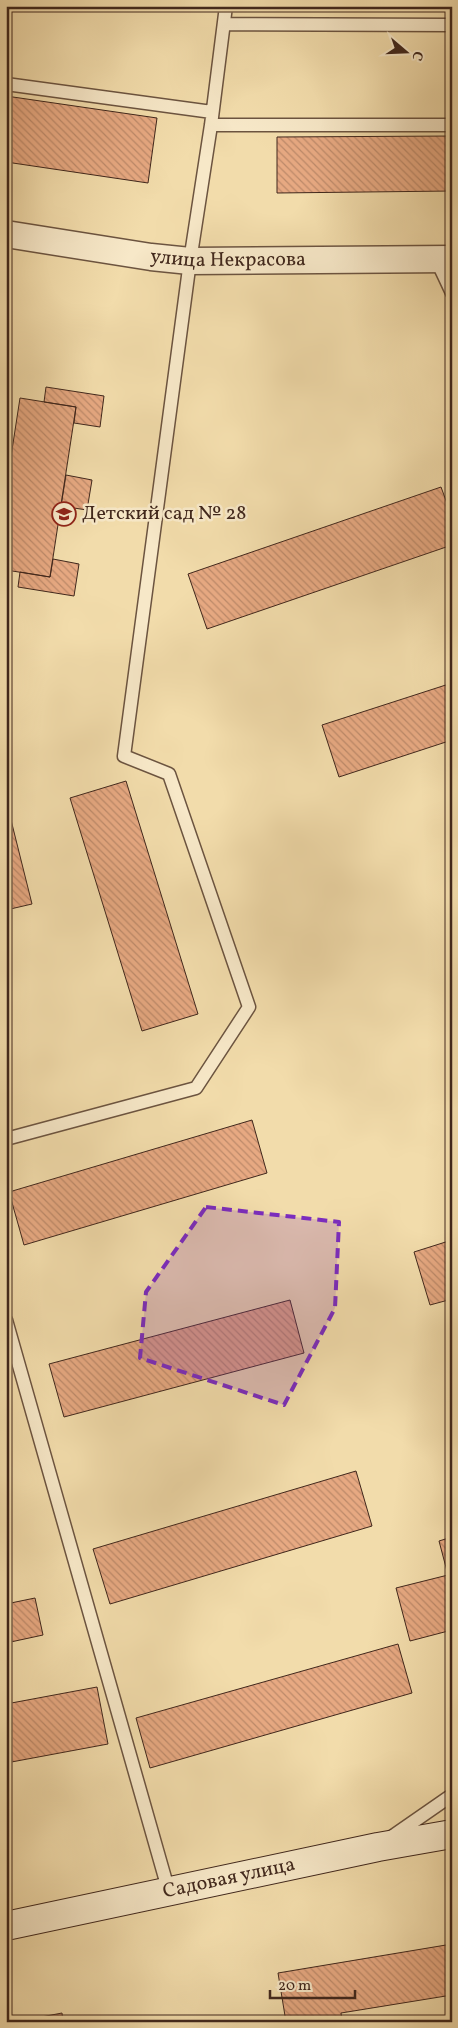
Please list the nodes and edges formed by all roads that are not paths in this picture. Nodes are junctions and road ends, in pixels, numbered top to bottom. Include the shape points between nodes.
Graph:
1 (226, 6) edge
2 (224, 24) junction
3 (452, 25) edge
4 (6, 84) edge
5 (211, 119) junction
6 (452, 125) edge
7 (6, 234) edge
8 (444, 259) edge
9 (190, 262) junction
10 (452, 293) edge
11 (6, 1139) edge
12 (6, 1320) edge
13 (452, 1795) edge
14 (452, 1834) edge
15 (378, 1847) junction
16 (169, 1892) junction
17 (6, 1926) edge

1 - 2 lane
2 - 3 lane
2 - 5 lane
4 - 5 lane
5 - 6 lane
5 - 9 lane
7 - 9 street, улица Некрасова
8 - 9 street, улица Некрасова
8 - 10 lane
9 - 11 lane via 124,756 169,774 249,1007 196,1088
12 - 16 lane
13 - 15 lane
14 - 15 main road, Садовая улица
15 - 16 main road, Садовая улица
16 - 17 main road, Садовая улица

